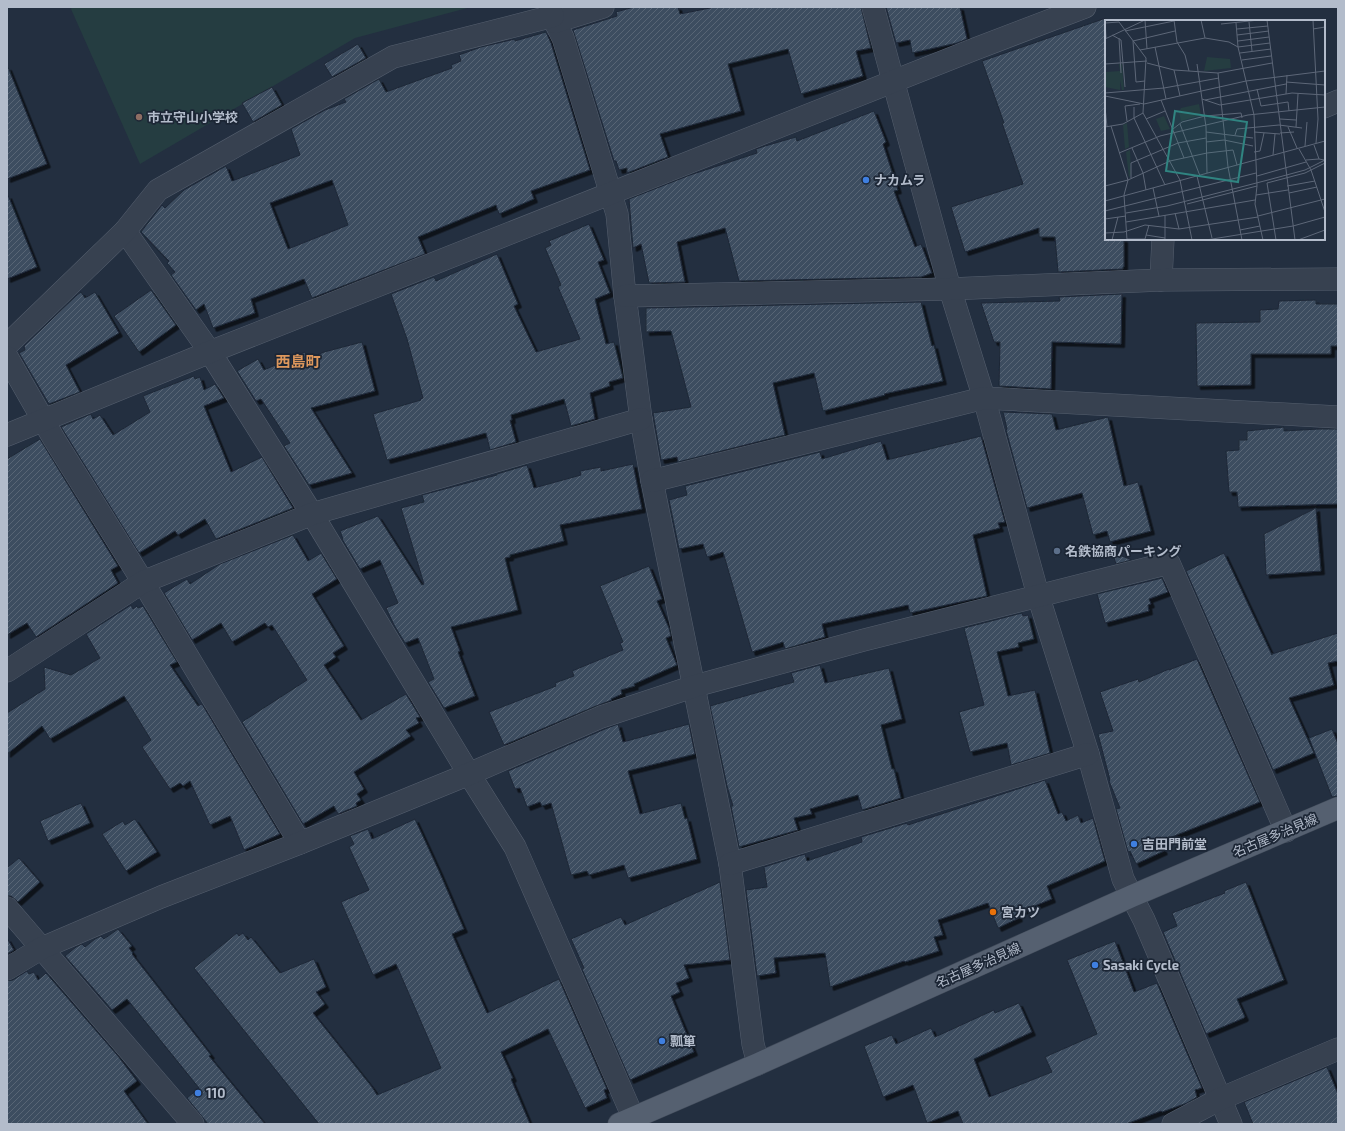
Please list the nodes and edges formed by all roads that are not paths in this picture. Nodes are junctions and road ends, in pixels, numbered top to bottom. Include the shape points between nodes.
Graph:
1 (603, 7) edge
2 (873, 7) edge
3 (1085, 7) edge
4 (553, 15) edge
5 (892, 82) junction
6 (1338, 101) edge
7 (1325, 107) edge
8 (611, 193) junction
9 (125, 231) junction
10 (1164, 240) edge
11 (1338, 279) edge
12 (1161, 280) junction
13 (950, 289) junction
14 (625, 296) junction
15 (7, 345) edge
16 (210, 352) junction
17 (7, 357) edge
18 (984, 398) junction
19 (1338, 417) edge
20 (641, 419) junction
21 (44, 421) junction
22 (7, 435) edge
23 (652, 481) junction
24 (312, 514) junction
25 (142, 582) junction
26 (1038, 595) junction
27 (7, 671) edge
28 (695, 686) junction
29 (1088, 754) junction
30 (469, 774) junction
31 (1338, 808) edge
32 (1286, 831) junction
33 (300, 842) junction
34 (730, 864) junction
35 (1132, 896) junction
36 (7, 908) edge
37 (42, 948) junction
38 (7, 969) edge
39 (1338, 1049) edge
40 (758, 1064) junction
41 (1220, 1099) junction
42 (626, 1121) edge
43 (193, 1124) edge
44 (1172, 1124) edge
45 (1231, 1124) edge

1 - 4 street
2 - 5 street
3 - 5 street
4 - 8 street via 563,38
4 - 9 street via 393,57 158,190
5 - 8 street
5 - 13 street
6 - 7 street
8 - 14 street via 617,214
8 - 16 street
9 - 15 street
9 - 16 street
10 - 12 street
11 - 12 street
12 - 13 street
13 - 14 street
13 - 18 street
14 - 20 street
16 - 21 street
16 - 24 street
17 - 21 street
18 - 19 street
18 - 23 street
18 - 26 street
20 - 23 street
20 - 24 street
21 - 22 street
21 - 25 street
23 - 28 street
24 - 25 street
24 - 30 street
25 - 27 street
25 - 33 street
26 - 28 street
26 - 29 street
26 - 32 street via 1169,563
28 - 30 street via 601,717
28 - 34 street
29 - 34 street
29 - 35 street via 1123,879
30 - 33 street
30 - 42 street via 515,847
31 - 32 main road, 名古屋多治見線
32 - 35 main road, 名古屋多治見線
33 - 37 street via 161,896
34 - 40 street via 753,1044
35 - 40 main road, 名古屋多治見線
35 - 41 street
36 - 37 street
37 - 38 street
37 - 43 street
39 - 41 street
40 - 42 main road, 名古屋多治見線
41 - 44 street
41 - 45 street

